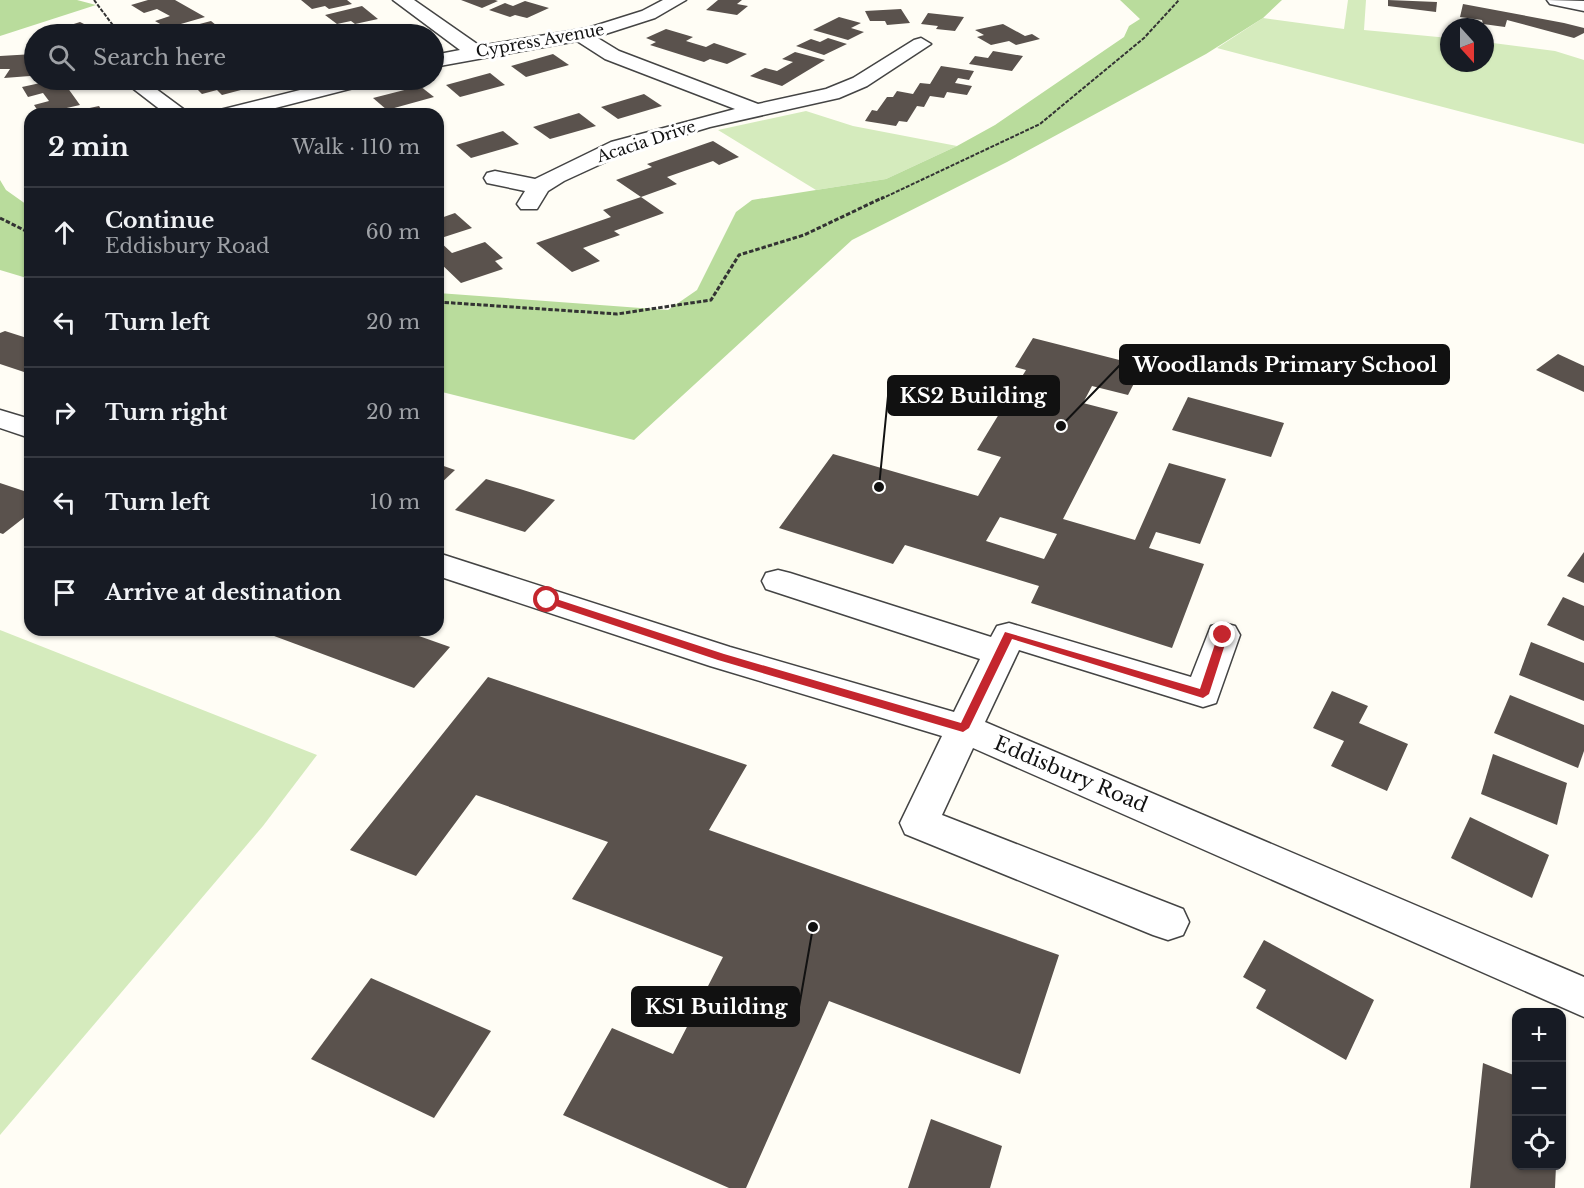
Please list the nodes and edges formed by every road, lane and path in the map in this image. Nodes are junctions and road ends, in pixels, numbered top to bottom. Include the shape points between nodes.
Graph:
1 (94, 0) edge
2 (402, 0) edge
3 (677, 0) edge
4 (1179, 0) edge
5 (1556, 0) edge
6 (1584, 6) edge
7 (112, 24) edge
8 (436, 24) edge
9 (444, 30) edge
10 (581, 36) junction
11 (898, 40) dead end
12 (474, 51) junction
13 (444, 58) edge
14 (146, 90) edge
15 (322, 90) edge
16 (172, 108) edge
17 (251, 108) edge
18 (758, 111) junction
19 (495, 178) dead end
20 (0, 218) edge
21 (24, 230) edge
22 (444, 303) edge
23 (0, 419) edge
24 (24, 427) edge
25 (444, 566) edge
26 (778, 581) dead end
27 (1223, 635) dead end
28 (1000, 653) junction
29 (963, 728) junction
30 (1168, 922) dead end
31 (1584, 997) edge

1 - 7 path
2 - 8 street
3 - 10 street, Cypress Avenue
4 - 22 path via 1144,38 1040,124 804,235 739,255 711,300 617,315
5 - 6 street
9 - 12 street
10 - 12 street, Cypress Avenue
10 - 18 street, Acacia Drive via 612,55
11 - 18 street, Acacia Drive via 930,46 841,90
12 - 13 street, Cypress Avenue
14 - 16 street
15 - 17 street
18 - 19 street, Acacia Drive via 619,147 556,176 534,195
20 - 21 path
23 - 24 street
25 - 29 street, Eddisbury Road via 722,657
26 - 28 street
27 - 28 street via 1203,694 1009,635
28 - 29 street
29 - 30 street via 919,823
29 - 31 street, Eddisbury Road

